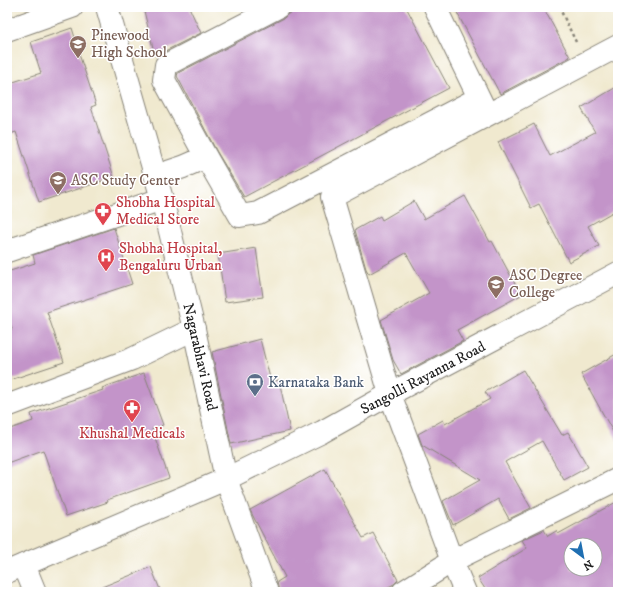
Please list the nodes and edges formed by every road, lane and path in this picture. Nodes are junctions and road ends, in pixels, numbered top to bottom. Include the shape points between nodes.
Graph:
1 (72, 7) edge
2 (107, 7) edge
3 (278, 7) edge
4 (435, 7) edge
5 (559, 7) edge
6 (7, 30) edge
7 (618, 46) edge
8 (586, 62) junction
9 (483, 106) junction
10 (206, 157) junction
11 (156, 176) junction
12 (162, 199) junction
13 (7, 251) edge
14 (618, 273) edge
15 (194, 329) junction
16 (390, 394) junction
17 (7, 406) edge
18 (226, 478) junction
19 (618, 479) edge
20 (452, 561) junction
21 (15, 569) edge
22 (35, 592) edge
23 (267, 592) edge
24 (403, 592) edge
25 (465, 592) edge

1 - 6 street
2 - 11 street, Nagarabhavi Road
3 - 10 street via 166,66 164,80
4 - 9 street
5 - 8 path
7 - 8 street
8 - 9 street
9 - 10 street via 258,212 240,216
9 - 16 street via 332,197
10 - 11 street
11 - 12 street, Nagarabhavi Road
12 - 13 street
12 - 15 street, Nagarabhavi Road
14 - 16 street, Sangolli Rayanna Road
15 - 17 street via 132,359
15 - 18 street, Nagarabhavi Road
16 - 18 street, Sangolli Rayanna Road via 322,432
16 - 20 street
18 - 21 street
18 - 23 street, Nagarabhavi Road
19 - 20 street
20 - 24 street
20 - 25 street
21 - 22 street

